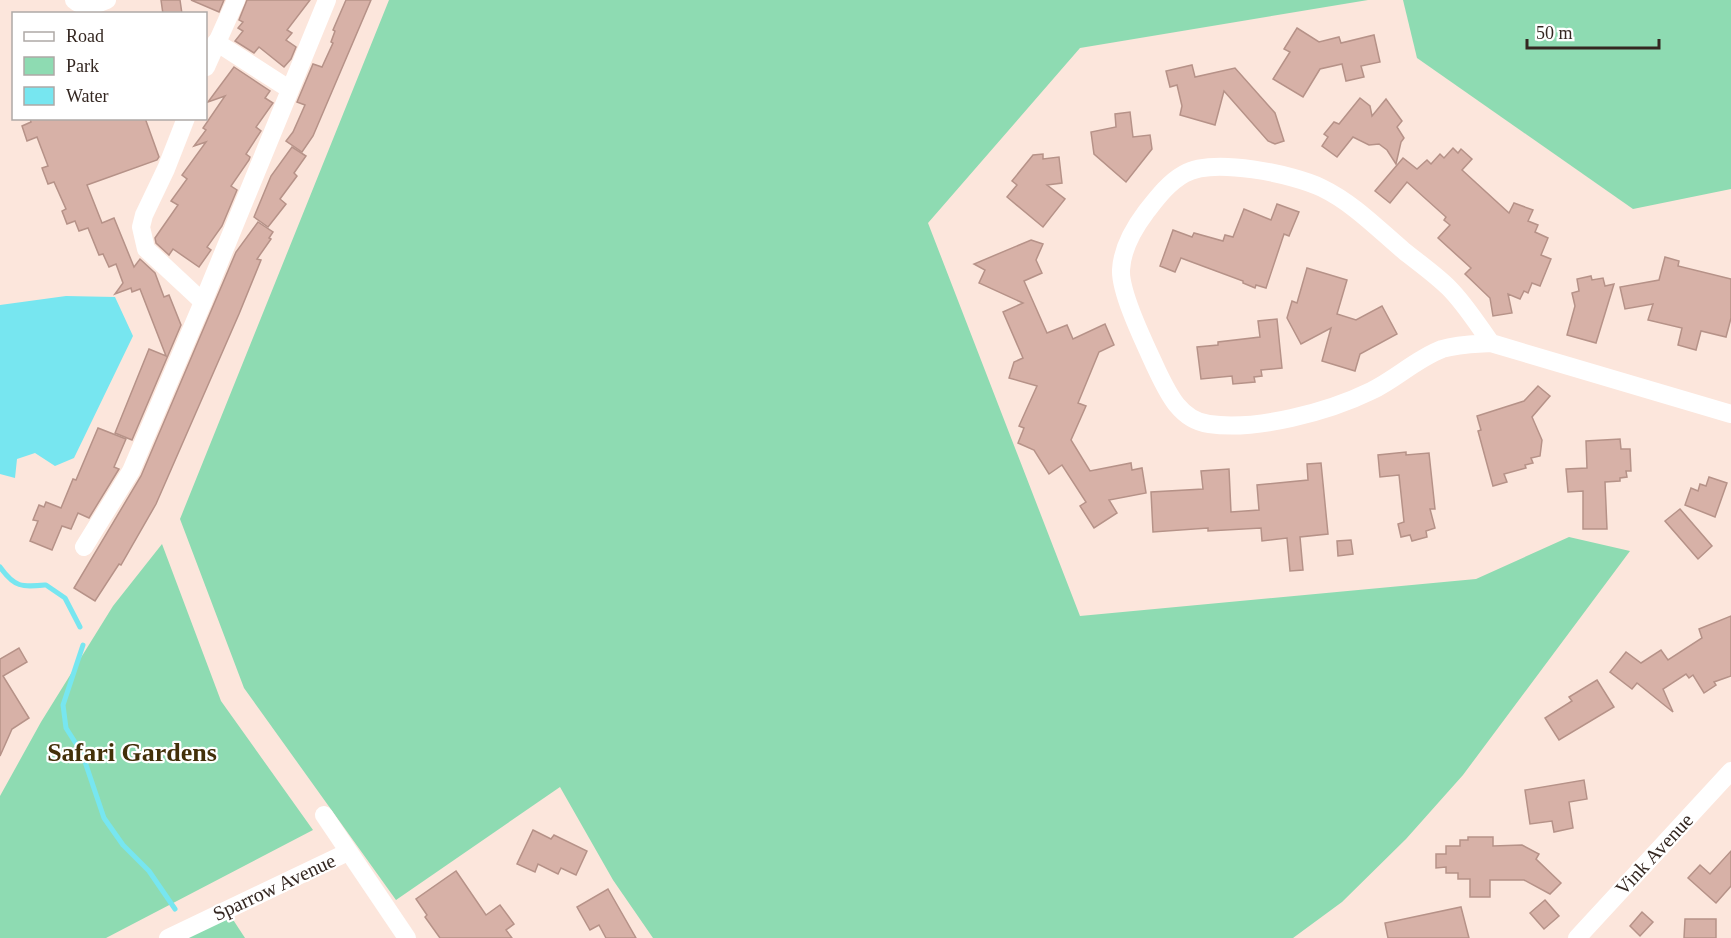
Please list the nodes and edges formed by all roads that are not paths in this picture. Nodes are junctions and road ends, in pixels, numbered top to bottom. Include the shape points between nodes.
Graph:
1 (74, 0) edge
2 (107, 0) edge
3 (236, 0) edge
4 (327, 0) edge
5 (216, 42) junction
6 (207, 60) edge
7 (289, 89) junction
8 (185, 120) edge
9 (203, 302) junction
10 (1491, 343) junction
11 (1731, 414) edge
12 (84, 547) dead end
13 (1731, 771) edge
14 (324, 815) dead end
15 (348, 852) junction
16 (168, 938) edge
17 (407, 938) edge
18 (1577, 938) edge

1 - 2 street via 86,6
3 - 5 street
4 - 7 street
5 - 6 street
5 - 7 street
7 - 9 street
8 - 9 street via 141,227 146,249
9 - 12 street via 131,471
10 - 10 street via 1444,349 1372,391 1329,408 1234,426 1192,420 1168,392 1124,290 1124,249 1159,195 1186,173 1213,167 1282,175 1322,188 1349,205 1449,288
10 - 11 street
13 - 18 street, Vink Avenue
14 - 15 street
15 - 16 street, Sparrow Avenue
15 - 17 street

